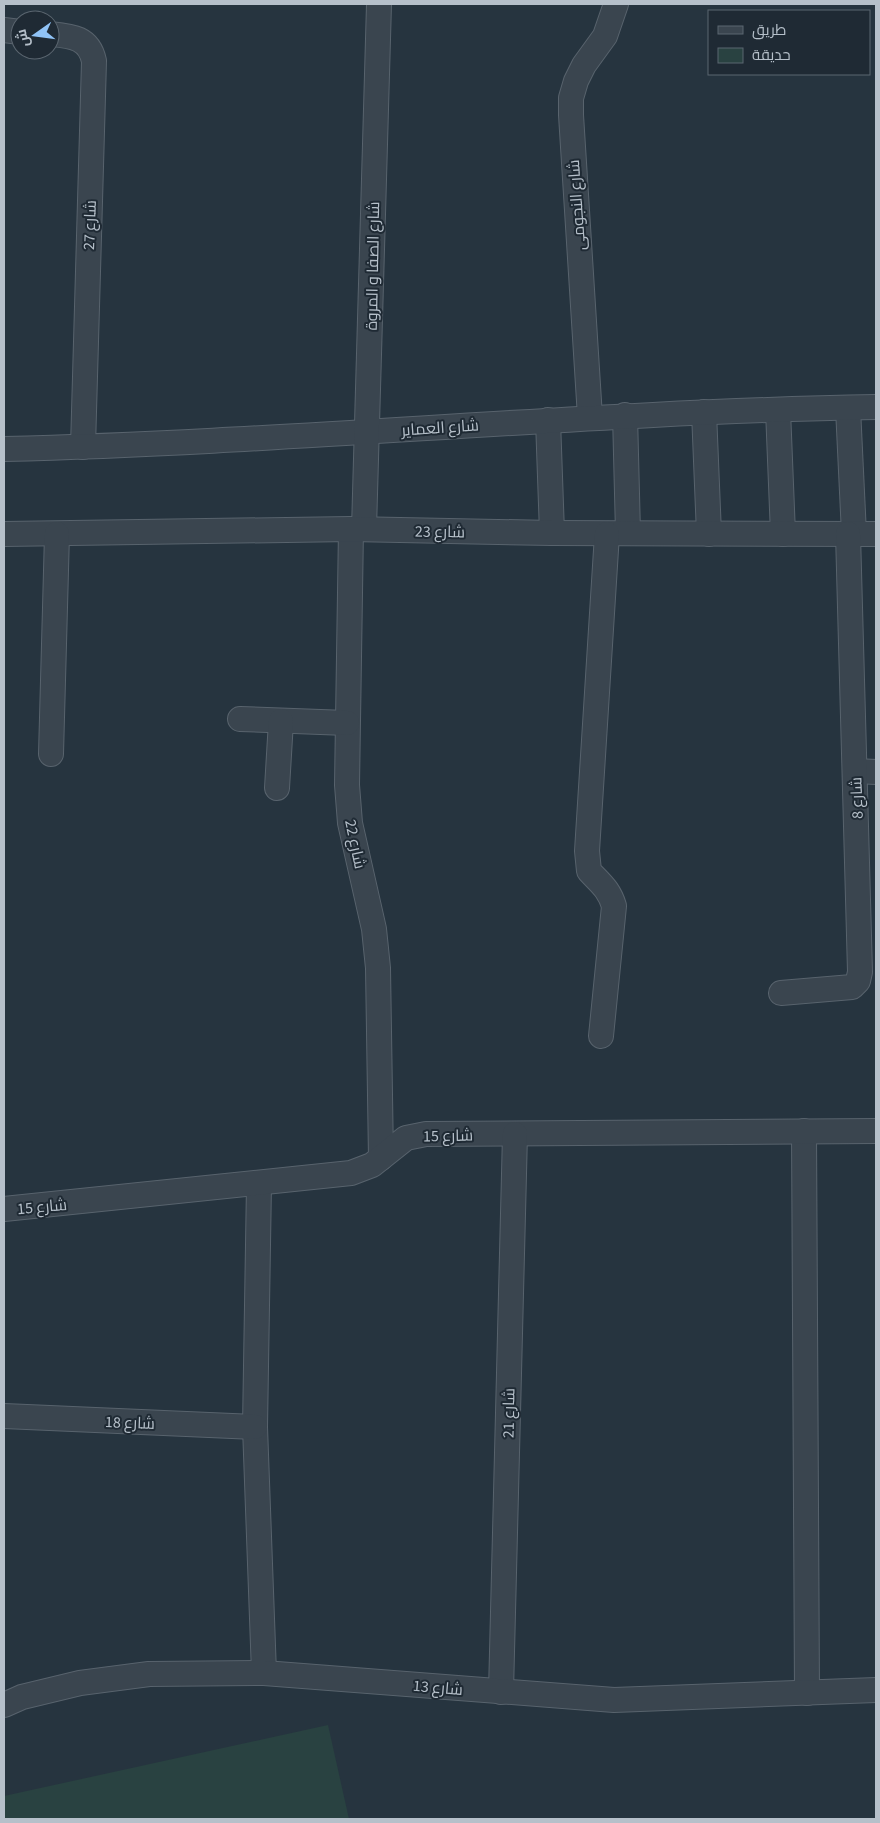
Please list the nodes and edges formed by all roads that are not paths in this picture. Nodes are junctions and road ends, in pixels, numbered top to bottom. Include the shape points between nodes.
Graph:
1 (379, 4) edge
2 (616, 4) edge
3 (60, 35) edge
4 (876, 407) edge
5 (848, 408) junction
6 (778, 410) junction
7 (704, 412) junction
8 (625, 415) junction
9 (590, 417) junction
10 (548, 420) junction
11 (368, 432) junction
12 (83, 447) junction
13 (4, 449) edge
14 (358, 529) junction
15 (552, 533) junction
16 (4, 534) edge
17 (57, 534) junction
18 (618, 534) junction
19 (709, 534) junction
20 (783, 534) junction
21 (859, 534) edge
22 (240, 718) dead end
23 (281, 720) junction
24 (347, 723) junction
25 (52, 754) dead end
26 (866, 772) edge
27 (277, 788) dead end
28 (781, 993) dead end
29 (601, 1036) dead end
30 (804, 1131) junction
31 (876, 1132) edge
32 (515, 1134) junction
33 (382, 1158) junction
34 (259, 1184) junction
35 (4, 1209) edge
36 (4, 1416) edge
37 (255, 1427) junction
38 (264, 1673) junction
39 (876, 1690) edge
40 (501, 1692) junction
41 (807, 1693) junction
42 (4, 1705) edge

1 - 11 street, شارع الصفا و المروة
2 - 9 street, شارع النجومى via 605,36 584,65 571,98
3 - 12 street, شارع 27 via 78,38 86,43 94,61
4 - 5 street, شارع العماير
5 - 6 street, شارع العماير
5 - 21 street, شارع 8
6 - 7 street, شارع العماير
6 - 20 street
7 - 8 street, شارع العماير
7 - 19 street
8 - 9 street, شارع العماير
8 - 18 street
9 - 10 street, شارع العماير
10 - 11 street, شارع العماير
10 - 15 street
11 - 12 street, شارع العماير
11 - 14 street, شارع الصفا و المروة
12 - 13 street, شارع العماير
14 - 15 street, شارع 23
14 - 17 street, شارع 23
14 - 24 street, شارع 22
15 - 18 street, شارع 23
16 - 17 street, شارع 23
17 - 25 street
18 - 19 street, شارع 23
18 - 29 street via 587,851 589,871 611,894 614,906
19 - 20 street, شارع 23
20 - 21 street, شارع 23
21 - 26 street, شارع 8
22 - 23 street
23 - 24 street
23 - 27 street
24 - 33 street, شارع 22 via 350,823 374,930 378,968
26 - 28 street, شارع 8 via 858,981 852,987
30 - 31 street, شارع 15
30 - 32 street, شارع 15
30 - 41 street
32 - 33 street, شارع 15 via 416,1136 397,1144
32 - 40 street, شارع 21
33 - 34 street, شارع 15 via 351,1174
34 - 35 street, شارع 15
34 - 37 street
36 - 37 street, شارع 18
37 - 38 street
38 - 40 street, شارع 13
38 - 42 street, شارع 13 via 148,1674 80,1683 22,1697
39 - 41 street, شارع 13
40 - 41 street, شارع 13 via 614,1700

